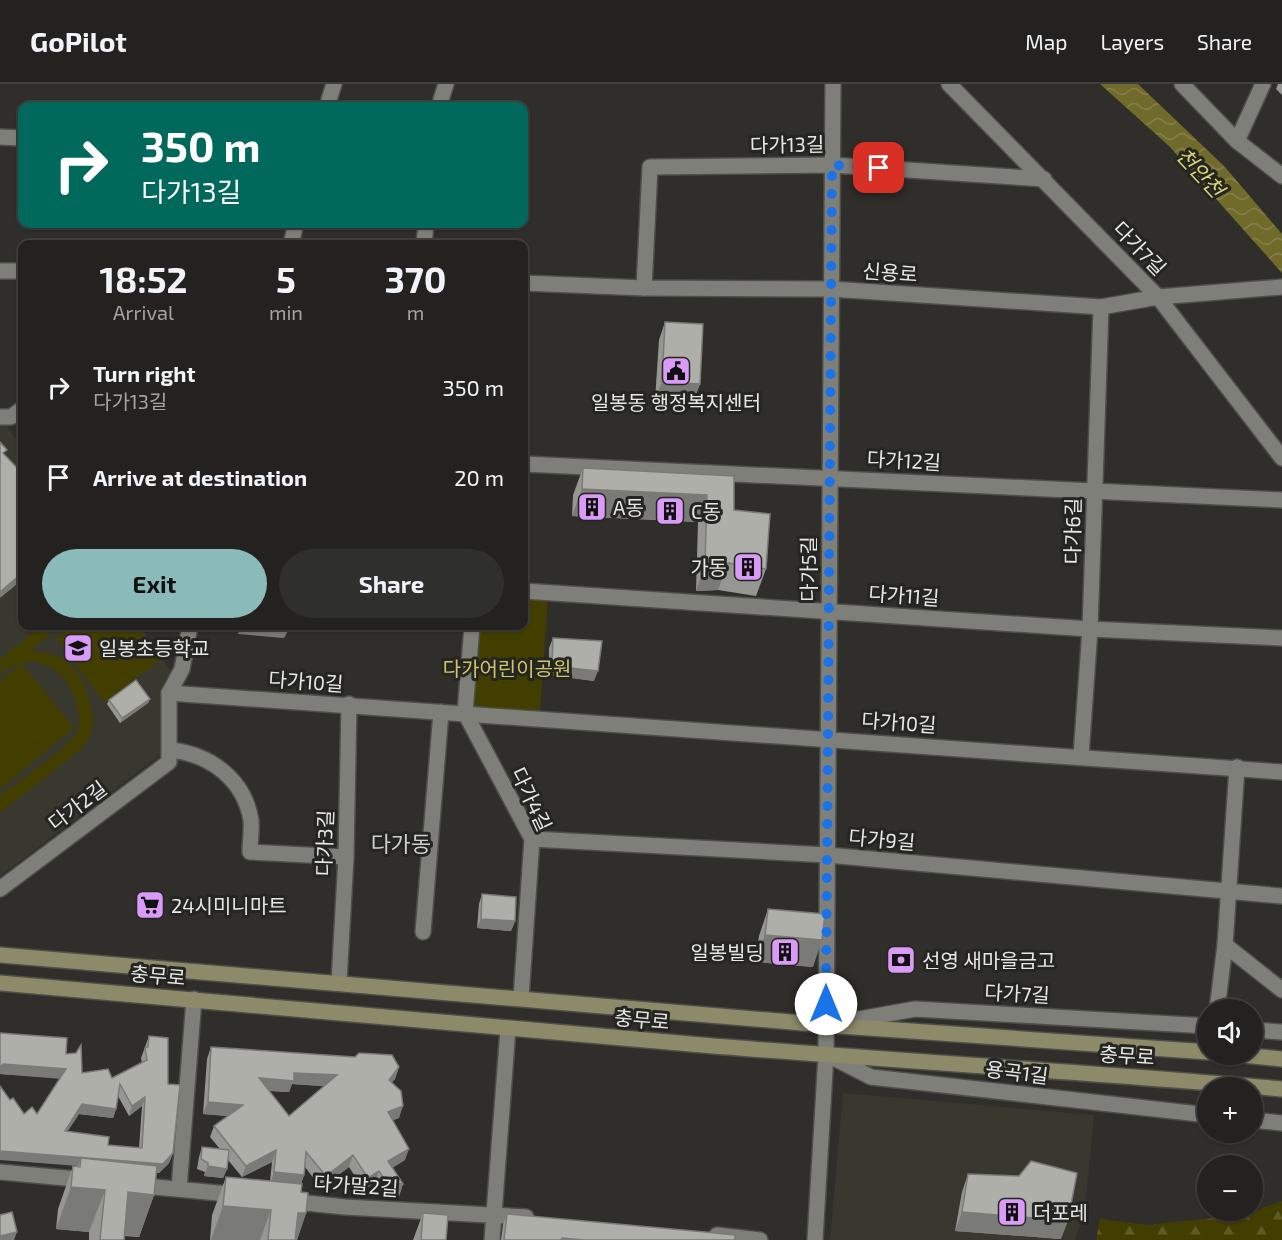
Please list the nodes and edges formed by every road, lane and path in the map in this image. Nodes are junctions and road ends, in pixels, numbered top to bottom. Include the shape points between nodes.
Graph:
1 (334, 84) edge
2 (446, 84) edge
3 (833, 84) edge
4 (949, 84) edge
5 (1182, 84) edge
6 (1263, 84) edge
7 (328, 102) edge
8 (441, 102) edge
9 (0, 137) edge
10 (18, 138) edge
11 (1237, 141) junction
12 (832, 165) junction
13 (1282, 176) edge
14 (1044, 179) junction
15 (0, 271) edge
16 (18, 271) edge
17 (528, 283) edge
18 (1282, 287) edge
19 (644, 288) junction
20 (831, 289) junction
21 (1158, 297) junction
22 (1101, 307) junction
23 (18, 413) edge
24 (0, 417) edge
25 (1282, 458) edge
26 (528, 464) edge
27 (830, 477) junction
28 (1094, 490) junction
29 (1282, 500) edge
30 (528, 591) edge
31 (829, 610) junction
32 (1090, 629) junction
33 (189, 630) edge
34 (472, 630) edge
35 (1282, 638) edge
36 (169, 693) junction
37 (349, 704) junction
38 (441, 712) junction
39 (465, 713) junction
40 (828, 738) junction
41 (170, 750) junction
42 (1081, 756) junction
43 (1237, 767) junction
44 (1282, 772) edge
45 (532, 839) junction
46 (827, 855) junction
47 (346, 857) junction
48 (0, 889) edge
49 (1228, 890) junction
50 (1282, 896) edge
51 (423, 932) dead end
52 (1225, 945) junction
53 (0, 955) edge
54 (339, 982) junction
55 (0, 983) edge
56 (1282, 990) edge
57 (521, 998) junction
58 (194, 999) junction
59 (1218, 999) edge
60 (826, 1025) junction
61 (1197, 1025) edge
62 (508, 1029) junction
63 (1263, 1031) edge
64 (1282, 1032) edge
65 (1197, 1051) edge
66 (826, 1054) junction
67 (1263, 1057) edge
68 (1282, 1059) edge
69 (1282, 1089) edge
70 (1197, 1114) edge
71 (1263, 1121) edge
72 (1282, 1124) edge
73 (0, 1172) edge
74 (179, 1189) junction
75 (250, 1197) edge
76 (274, 1199) edge
77 (495, 1215) junction
78 (540, 1218) edge
79 (706, 1234) edge
80 (492, 1240) edge
81 (760, 1240) edge
82 (815, 1240) edge

1 - 7 street
2 - 8 street
3 - 12 street, 다가5길
4 - 14 street, 다가7길
5 - 11 street
6 - 11 street
9 - 10 street
11 - 13 street
12 - 14 street, 다가13길
12 - 19 street, 다가13길 via 650,167
12 - 20 street, 다가5길
14 - 21 street, 다가7길
15 - 16 street
17 - 19 street, 신용로
18 - 21 street, 신용로
19 - 20 street, 신용로
20 - 22 street, 신용로
20 - 27 street, 다가5길
21 - 22 street, 신용로
21 - 25 street, 다가7길
22 - 28 street, 다가6길
23 - 24 street
26 - 27 street, 다가12길
27 - 28 street, 다가12길
27 - 31 street, 다가5길
28 - 29 street, 다가12길
28 - 32 street, 다가6길
30 - 31 street, 다가11길
31 - 32 street, 다가11길
31 - 40 street, 다가5길
32 - 35 street, 다가11길
32 - 42 street, 다가6길
33 - 36 street via 182,669
34 - 39 street
36 - 37 street, 다가10길
36 - 41 street
37 - 38 street, 다가10길
37 - 47 street, 다가3길
38 - 39 street, 다가10길
38 - 51 street
39 - 40 street, 다가10길
39 - 45 street, 다가4길
40 - 42 street, 다가10길
40 - 46 street, 다가5길
41 - 47 street via 187,751 218,766 233,779 245,797 251,821 250,852
41 - 48 street, 다가2길 via 169,762
42 - 43 street, 다가10길
43 - 44 street, 다가10길
43 - 49 street
45 - 46 street, 다가9길
45 - 57 street, 다가4길
46 - 49 street, 다가9길
46 - 60 street, 다가5길
47 - 54 street, 다가3길
49 - 50 street, 다가9길
49 - 52 street
52 - 56 street
52 - 59 street
53 - 54 main road, 충무로
54 - 57 main road, 충무로
55 - 58 main road, 충무로
57 - 60 main road, 충무로
58 - 62 main road, 충무로
58 - 74 street
60 - 61 street, 다가7길 via 915,1009
60 - 65 main road, 충무로
60 - 66 street, 다가5길
62 - 66 main road, 충무로
62 - 77 street
63 - 64 street
66 - 69 main road, 충무로
66 - 70 street, 용곡1길 via 871,1077
66 - 82 street
67 - 68 main road
71 - 72 street
73 - 74 street
74 - 75 street
76 - 77 street, 다가말2길
77 - 78 street, 다가말2길
77 - 80 street
79 - 81 street

